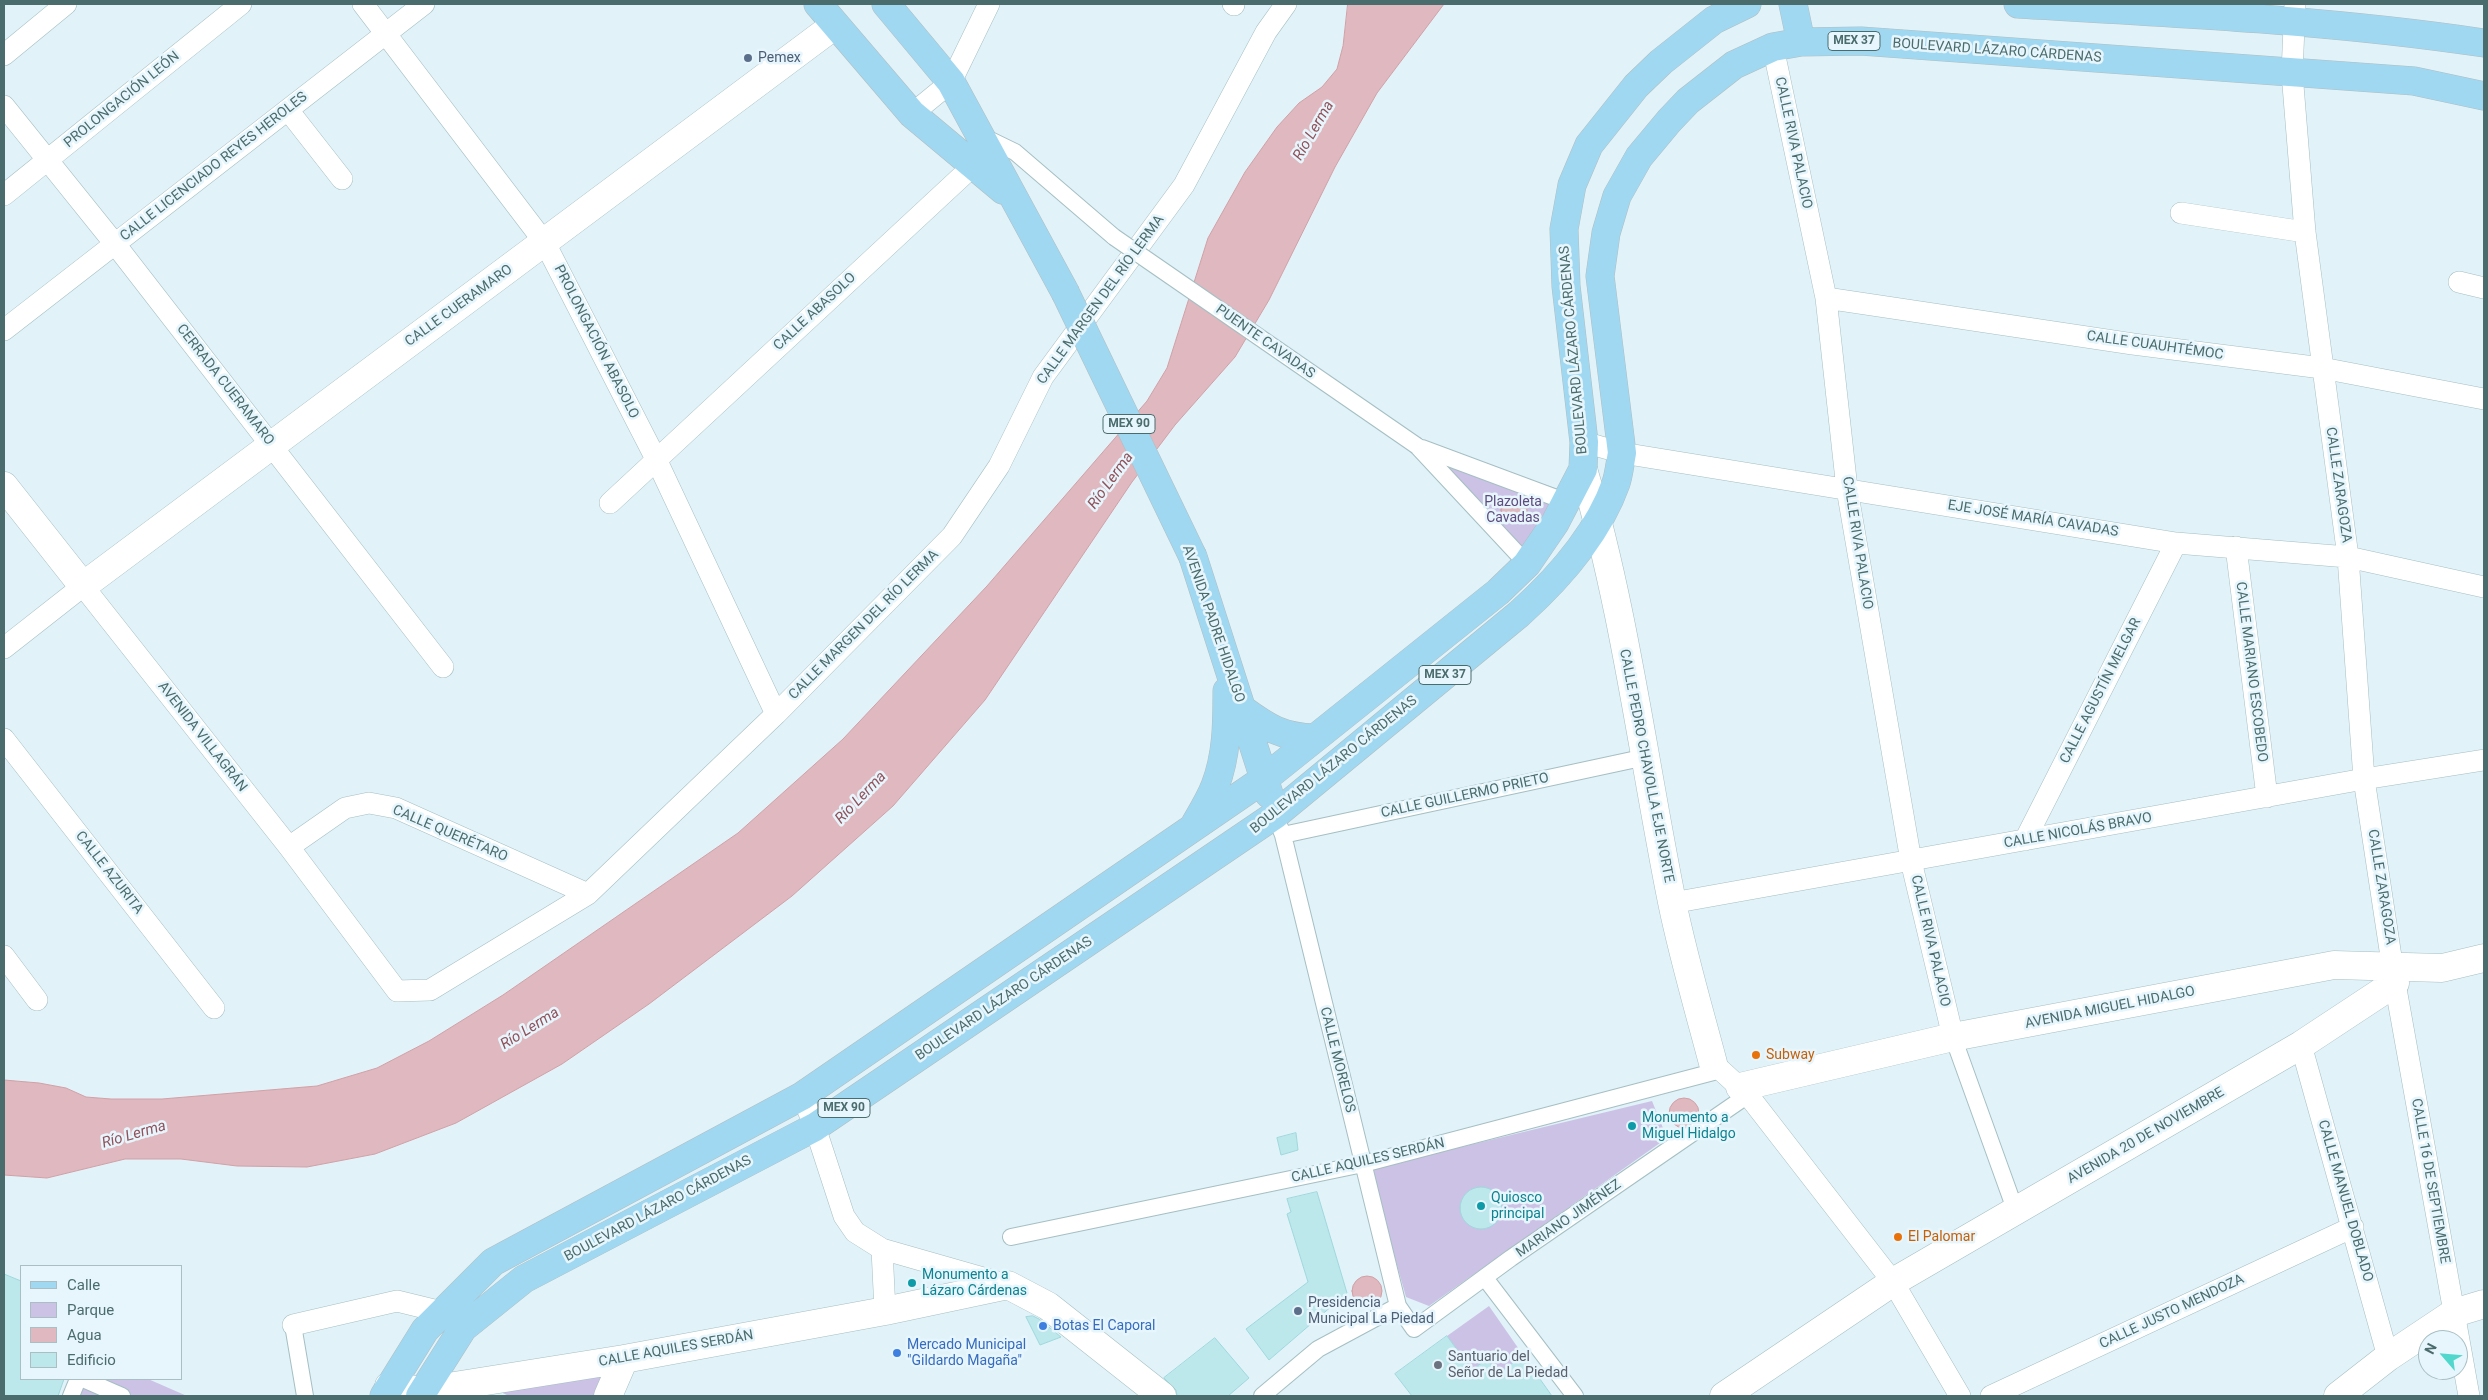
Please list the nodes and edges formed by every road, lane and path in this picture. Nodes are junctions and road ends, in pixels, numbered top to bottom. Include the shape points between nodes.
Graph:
1 (66, 4) edge
2 (241, 4) edge
3 (363, 4) edge
4 (424, 4) edge
5 (818, 4) edge
6 (886, 4) edge
7 (989, 4) edge
8 (1286, 4) edge
9 (1747, 4) edge
10 (1793, 4) edge
11 (2018, 4) edge
12 (2295, 12) edge
13 (835, 25) junction
14 (385, 33) junction
15 (1801, 42) junction
16 (2484, 43) edge
17 (1772, 47) junction
18 (4, 55) edge
19 (2292, 73) junction
20 (951, 82) junction
21 (2484, 96) edge
22 (4, 106) edge
23 (288, 110) junction
24 (912, 114) junction
25 (981, 135) junction
26 (46, 161) junction
27 (974, 165) junction
28 (342, 179) dead end
29 (4, 195) edge
30 (1014, 199) junction
31 (2181, 213) dead end
32 (2305, 232) junction
33 (545, 243) junction
34 (115, 244) junction
35 (2458, 282) dead end
36 (2484, 288) edge
37 (1826, 298) junction
38 (4, 330) edge
39 (2322, 368) junction
40 (2484, 400) edge
41 (271, 445) junction
42 (1417, 446) junction
43 (1622, 453) junction
44 (1583, 455) junction
45 (656, 459) junction
46 (4, 486) edge
47 (1846, 489) junction
48 (610, 502) dead end
49 (1567, 502) junction
50 (1598, 520) junction
51 (2176, 543) junction
52 (2236, 547) junction
53 (2348, 557) junction
54 (1527, 564) junction
55 (83, 586) junction
56 (2484, 587) edge
57 (4, 648) edge
58 (1226, 659) junction
59 (443, 667) dead end
60 (1242, 709) junction
61 (776, 714) junction
62 (1315, 738) junction
63 (4, 739) edge
64 (1646, 757) junction
65 (2484, 760) edge
66 (1264, 779) junction
67 (2364, 779) junction
68 (2267, 797) junction
69 (1279, 825) junction
70 (1194, 827) junction
71 (2026, 840) junction
72 (289, 847) junction
73 (1911, 862) junction
74 (588, 894) junction
75 (1672, 903) junction
76 (4, 956) edge
77 (2484, 958) edge
78 (2394, 974) junction
79 (37, 1000) dead end
80 (214, 1008) dead end
81 (1953, 1037) junction
82 (2301, 1045) junction
83 (1730, 1079) junction
84 (802, 1096) junction
85 (815, 1127) junction
86 (1362, 1164) junction
87 (2016, 1212) junction
88 (2353, 1227) junction
89 (1011, 1237) dead end
90 (882, 1249) junction
91 (1485, 1278) junction
92 (1893, 1282) junction
93 (1008, 1285) junction
94 (2484, 1304) edge
95 (1398, 1306) junction
96 (885, 1311) junction
97 (442, 1312) junction
98 (2454, 1313) junction
99 (293, 1325) joint
100 (463, 1328) junction
101 (2388, 1356) junction
102 (624, 1359) junction
103 (78, 1380) edge
104 (84, 1380) edge
105 (466, 1383) junction
106 (387, 1391) edge
107 (422, 1394) edge
108 (71, 1396) edge
109 (122, 1396) edge
110 (305, 1396) edge
111 (493, 1396) edge
112 (608, 1396) edge
113 (1162, 1396) edge
114 (1262, 1396) edge
115 (1574, 1396) edge
116 (1724, 1396) edge
117 (1960, 1396) edge
118 (1991, 1396) edge
119 (2338, 1396) edge
120 (2469, 1396) edge

1 - 18 street
2 - 26 street, PROLONGACIÓN LEÓN
3 - 14 street, PROLONGACIÓN ABASOLO
4 - 14 street, CALLE LICENCIADO REYES HEROLES
5 - 13 main road, AVENIDA PADRE HIDALGO / MEX 90
6 - 20 main road, AVENIDA PADRE HIDALGO / MEX 90
7 - 20 street
8 - 61 street, CALLE MARGEN DEL RÍO LERMA via 1266,32 1184,186 1043,377 999,466 952,536
9 - 44 main road, BOULEVARD LÁZARO CÁRDENAS via 1714,20 1636,86 1589,145 1572,185 1564,238
10 - 15 main road
11 - 12 main road
12 - 16 main road
12 - 19 street, CALLE ZARAGOZA
13 - 24 main road, AVENIDA PADRE HIDALGO / MEX 90
13 - 33 street, CALLE CUERAMARO
14 - 23 street, CALLE LICENCIADO REYES HEROLES
14 - 33 street, PROLONGACIÓN ABASOLO
15 - 17 main road, BOULEVARD LÁZARO CÁRDENAS / MEX 37
15 - 19 main road, BOULEVARD LÁZARO CÁRDENAS / MEX 37 via 1861,40
17 - 37 street, CALLE RIVA PALACIO
17 - 43 main road, BOULEVARD LÁZARO CÁRDENAS / MEX 37 via 1734,65 1688,101 1639,157 1617,196 1606,233 1600,276
19 - 21 main road, BOULEVARD LÁZARO CÁRDENAS / MEX 37 via 2414,81
19 - 32 street, CALLE ZARAGOZA
20 - 24 street
20 - 25 main road, AVENIDA PADRE HIDALGO / MEX 90
22 - 26 street, CERRADA CUERAMARO
23 - 28 street
23 - 34 street, CALLE LICENCIADO REYES HEROLES
24 - 27 main road, AVENIDA PADRE HIDALGO / MEX 90
25 - 30 main road, AVENIDA PADRE HIDALGO / MEX 90
25 - 42 street, PUENTE CAVADAS, bridge via 1015,152 1114,238
26 - 29 street, PROLONGACIÓN LEÓN
26 - 34 street, CERRADA CUERAMARO
27 - 30 main road, AVENIDA PADRE HIDALGO / MEX 90
27 - 45 street, CALLE ABASOLO
30 - 58 main road, AVENIDA PADRE HIDALGO / MEX 90, bridge via 1065,292 1193,557
31 - 32 street
32 - 39 street, CALLE ZARAGOZA
33 - 41 street, CALLE CUERAMARO
33 - 45 street, PROLONGACIÓN ABASOLO
34 - 38 street, CALLE LICENCIADO REYES HEROLES
34 - 41 street, CERRADA CUERAMARO
35 - 36 street
37 - 39 street, CALLE CUAUHTÉMOC via 2133,344
37 - 47 street, CALLE RIVA PALACIO
39 - 40 street, CALLE CUAUHTÉMOC
39 - 53 street, CALLE ZARAGOZA
41 - 55 street, CALLE CUERAMARO
41 - 59 street, CERRADA CUERAMARO
42 - 49 street
42 - 54 street
43 - 44 street, EJE JOSÉ MARÍA CAVADAS
43 - 47 street, EJE JOSÉ MARÍA CAVADAS
43 - 50 main road, BOULEVARD LÁZARO CÁRDENAS / MEX 37 via 1616,482
44 - 49 main road, BOULEVARD LÁZARO CÁRDENAS / MEX 37
44 - 50 street, CALLE PEDRO CHAVOLLA EJE NORTE
45 - 48 street, CALLE ABASOLO
45 - 61 street, PROLONGACIÓN ABASOLO
46 - 55 street, AVENIDA VILLAGRÁN
47 - 51 street, EJE JOSÉ MARÍA CAVADAS
47 - 73 street, CALLE RIVA PALACIO
49 - 54 main road, BOULEVARD LÁZARO CÁRDENAS / MEX 37
50 - 64 street, CALLE PEDRO CHAVOLLA EJE NORTE
50 - 69 main road, BOULEVARD LÁZARO CÁRDENAS / MEX 37 via 1552,584
51 - 52 street, EJE JOSÉ MARÍA CAVADAS
51 - 71 street, CALLE AGUSTÍN MELGAR
52 - 53 street, EJE JOSÉ MARÍA CAVADAS
52 - 68 street, CALLE MARIANO ESCOBEDO
53 - 56 street, EJE JOSÉ MARÍA CAVADAS
53 - 67 street, CALLE ZARAGOZA
54 - 62 main road, BOULEVARD LÁZARO CÁRDENAS / MEX 37 via 1498,592
55 - 57 street
55 - 72 street, AVENIDA VILLAGRÁN
58 - 60 main road, AVENIDA PADRE HIDALGO / MEX 90
58 - 70 main road, MEX 90 via 1228,728 1223,757 1215,786
60 - 62 main road via 1282,734
60 - 66 main road, AVENIDA PADRE HIDALGO / MEX 90
61 - 74 street
62 - 66 main road, BOULEVARD LÁZARO CÁRDENAS / MEX 37
63 - 80 street, CALLE AZURITA
64 - 69 street, CALLE GUILLERMO PRIETO
64 - 75 street, CALLE PEDRO CHAVOLLA EJE NORTE
65 - 67 street, CALLE NICOLÁS BRAVO
66 - 69 main road, AVENIDA PADRE HIDALGO / MEX 90
66 - 70 main road, BOULEVARD LÁZARO CÁRDENAS / MEX 90
67 - 68 street, CALLE NICOLÁS BRAVO
67 - 78 street, CALLE ZARAGOZA
68 - 71 street, CALLE NICOLÁS BRAVO
69 - 85 main road, BOULEVARD LÁZARO CÁRDENAS / MEX 90
69 - 86 street, CALLE MORELOS
70 - 84 main road, BOULEVARD LÁZARO CÁRDENAS / MEX 90
71 - 73 street, CALLE NICOLÁS BRAVO
72 - 74 street, CALLE QUERÉTARO via 345,808 369,803 396,808
72 - 74 street, AVENIDA VILLAGRÁN via 397,991 430,990
73 - 75 street, CALLE NICOLÁS BRAVO
73 - 81 street, CALLE RIVA PALACIO
75 - 83 street, CALLE PEDRO CHAVOLLA EJE NORTE
76 - 79 street
77 - 78 street, AVENIDA MIGUEL HIDALGO
78 - 81 street, AVENIDA MIGUEL HIDALGO via 2334,965
78 - 82 street, AVENIDA 20 DE NOVIEMBRE
78 - 98 street, CALLE 16 DE SEPTIEMBRE
81 - 83 street, AVENIDA MIGUEL HIDALGO
81 - 87 street
82 - 87 street, AVENIDA 20 DE NOVIEMBRE
82 - 88 street, CALLE MANUEL DOBLADO
83 - 86 street, CALLE AQUILES SERDÁN
83 - 91 street, MARIANO JIMÉNEZ
83 - 92 street
84 - 85 street
84 - 97 main road, BOULEVARD LÁZARO CÁRDENAS / MEX 90 via 493,1262
85 - 90 street via 844,1216 855,1232
85 - 100 main road, BOULEVARD LÁZARO CÁRDENAS / MEX 90 via 524,1279
86 - 89 street, CALLE AQUILES SERDÁN
86 - 95 street, CALLE MORELOS
87 - 92 street, AVENIDA 20 DE NOVIEMBRE
88 - 101 street, CALLE MANUEL DOBLADO
88 - 118 street, CALLE JUSTO MENDOZA
90 - 93 street
90 - 96 street
91 - 95 street, MARIANO JIMÉNEZ via 1414,1329
91 - 115 street
92 - 116 street, AVENIDA 20 DE NOVIEMBRE
92 - 117 street
93 - 96 street, CALLE AQUILES SERDÁN
93 - 113 street via 1048,1306
94 - 98 street
95 - 114 street via 1318,1349
96 - 102 street, CALLE AQUILES SERDÁN
97 - 99 street via 397,1301
97 - 100 street
97 - 106 main road, BOULEVARD LÁZARO CÁRDENAS / MEX 90 via 425,1330
98 - 101 street
98 - 120 street, CALLE 16 DE SEPTIEMBRE
99 - 110 street
100 - 107 main road, BOULEVARD LÁZARO CÁRDENAS / MEX 90
101 - 119 street
102 - 105 street, CALLE AQUILES SERDÁN
102 - 112 street
103 - 108 street
104 - 109 street
105 - 107 street, CALLE AQUILES SERDÁN
105 - 111 street
106 - 107 street, CALLE AQUILES SERDÁN

